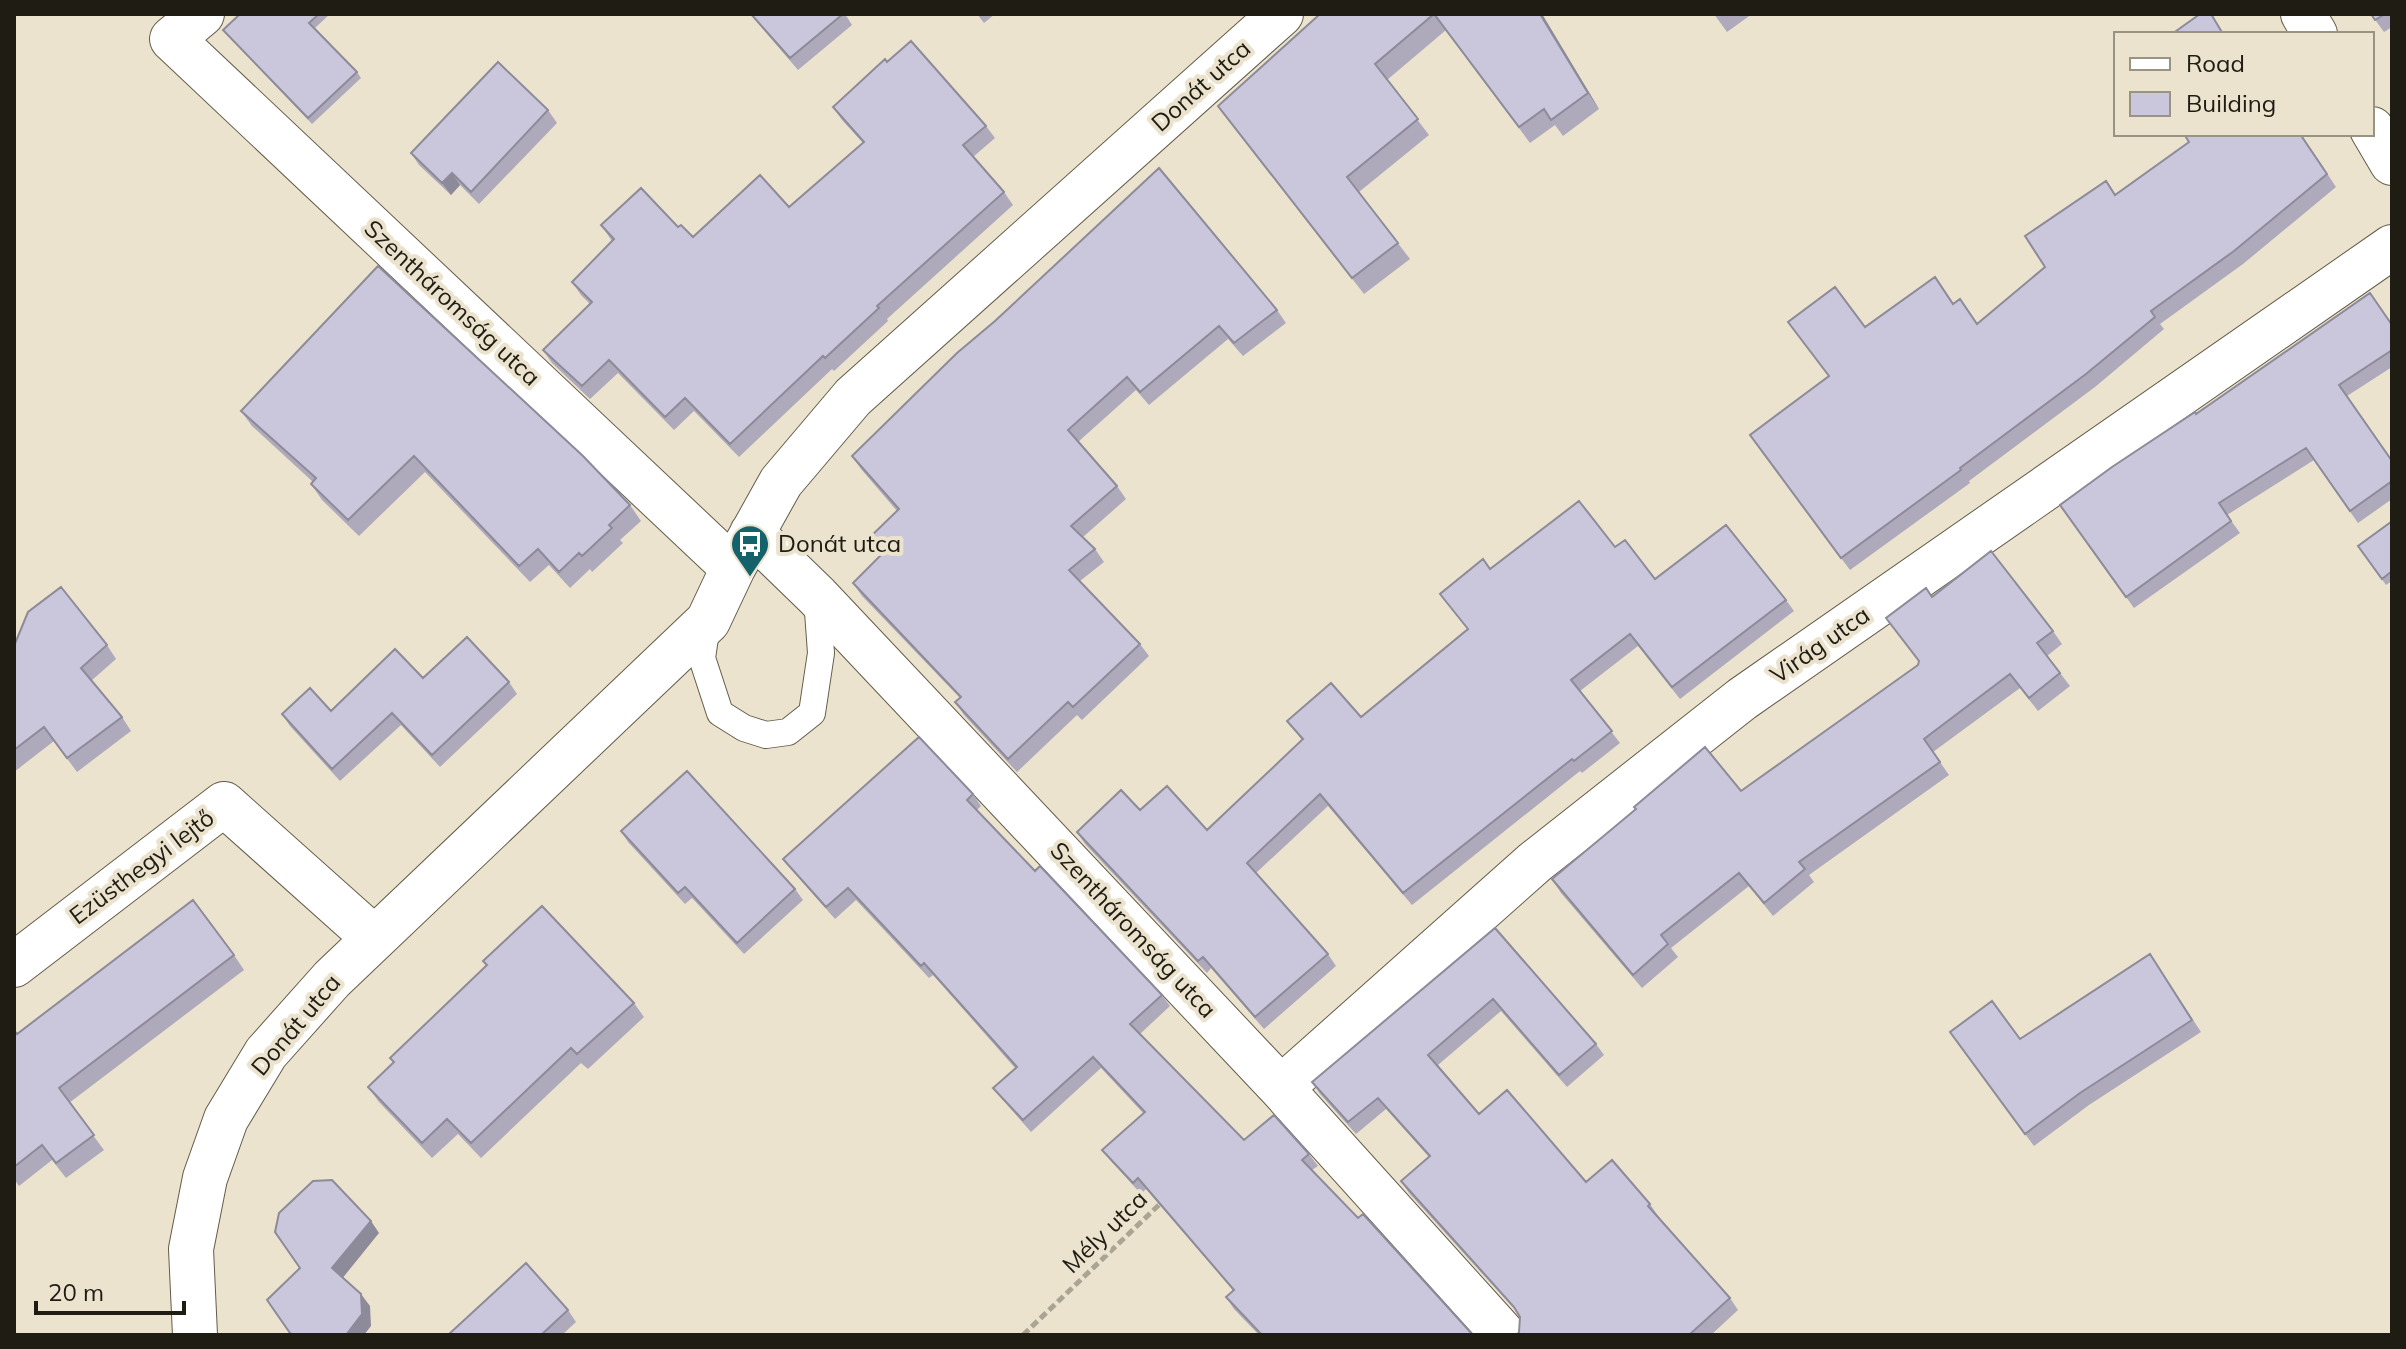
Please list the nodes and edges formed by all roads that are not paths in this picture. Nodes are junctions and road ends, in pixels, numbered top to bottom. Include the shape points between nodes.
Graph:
1 (1281, 14) edge
2 (2303, 14) edge
3 (187, 27) edge
4 (2314, 32) edge
5 (2374, 132) edge
6 (2392, 163) edge
7 (2392, 247) edge
8 (742, 550) junction
9 (817, 596) junction
10 (708, 621) junction
11 (374, 938) junction
12 (14, 965) edge
13 (1281, 1088) junction
14 (195, 1335) edge
15 (1504, 1335) edge

1 - 8 street, Donát utca via 853,397 781,482
2 - 4 street
3 - 8 street, Szentháromság utca
5 - 6 street
7 - 13 street, Virág utca via 1742,699 1535,862
8 - 9 street, Szentháromság utca
8 - 10 street
9 - 10 lane via 821,653 812,713 788,732 766,735 720,713 702,658
9 - 13 street, Szentháromság utca
10 - 11 street, Donát utca
11 - 12 street, Ezüsthegyi lejtő via 224,804
11 - 14 street, Donát utca via 266,1053 226,1119 205,1178 191,1249
13 - 15 street, Szentháromság utca

